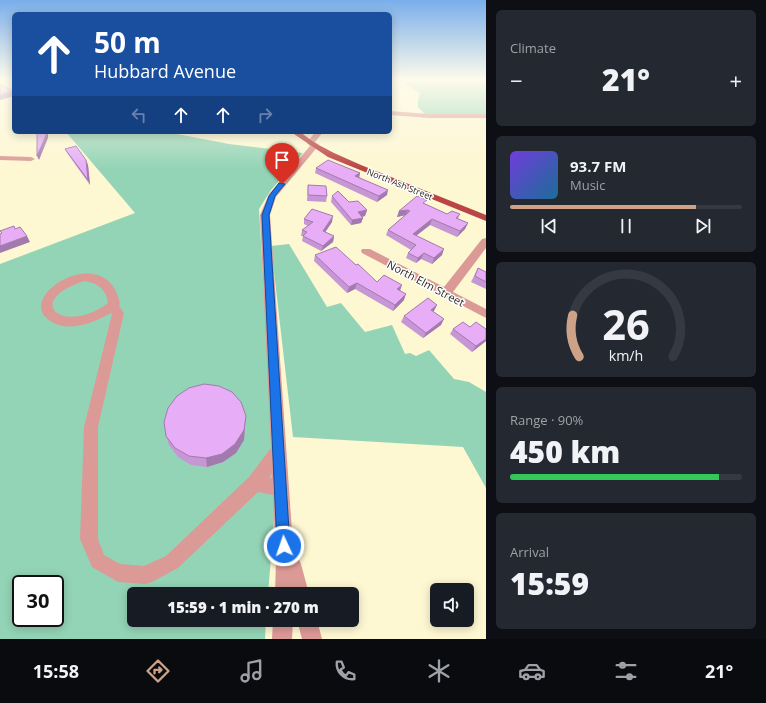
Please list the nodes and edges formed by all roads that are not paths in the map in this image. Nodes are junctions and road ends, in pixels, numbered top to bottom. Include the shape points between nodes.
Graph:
1 (392, 113) edge
2 (486, 116) edge
3 (298, 134) edge
4 (318, 134) edge
5 (313, 144) junction
6 (0, 158) edge
7 (31, 159) dead end
8 (486, 218) edge
9 (486, 241) edge
10 (366, 251) dead end
11 (446, 293) junction
12 (112, 306) junction
13 (486, 314) edge
14 (279, 443) junction
15 (255, 483) junction
16 (281, 488) junction
17 (284, 546) junction
18 (284, 587) edge
19 (298, 587) edge
20 (283, 627) edge
21 (309, 627) edge
22 (282, 639) edge
23 (312, 639) edge

1 - 2 street
3 - 5 main road, North Ash Street
4 - 5 street
5 - 8 main road, North Ash Street via 358,167
5 - 14 street via 272,196 265,215
6 - 7 street
9 - 11 street
10 - 11 street, North Elm Street
11 - 13 street, North Elm Street
12 - 12 street via 86,320 73,323 60,322 51,317 46,310 46,301 59,286 84,277 96,278 108,285 114,297
12 - 15 street via 118,314 91,427 89,539 98,561 118,573 145,576 172,562
14 - 15 street
14 - 16 street
15 - 16 street
16 - 17 street
17 - 18 street
17 - 19 street
20 - 22 street
21 - 23 street

